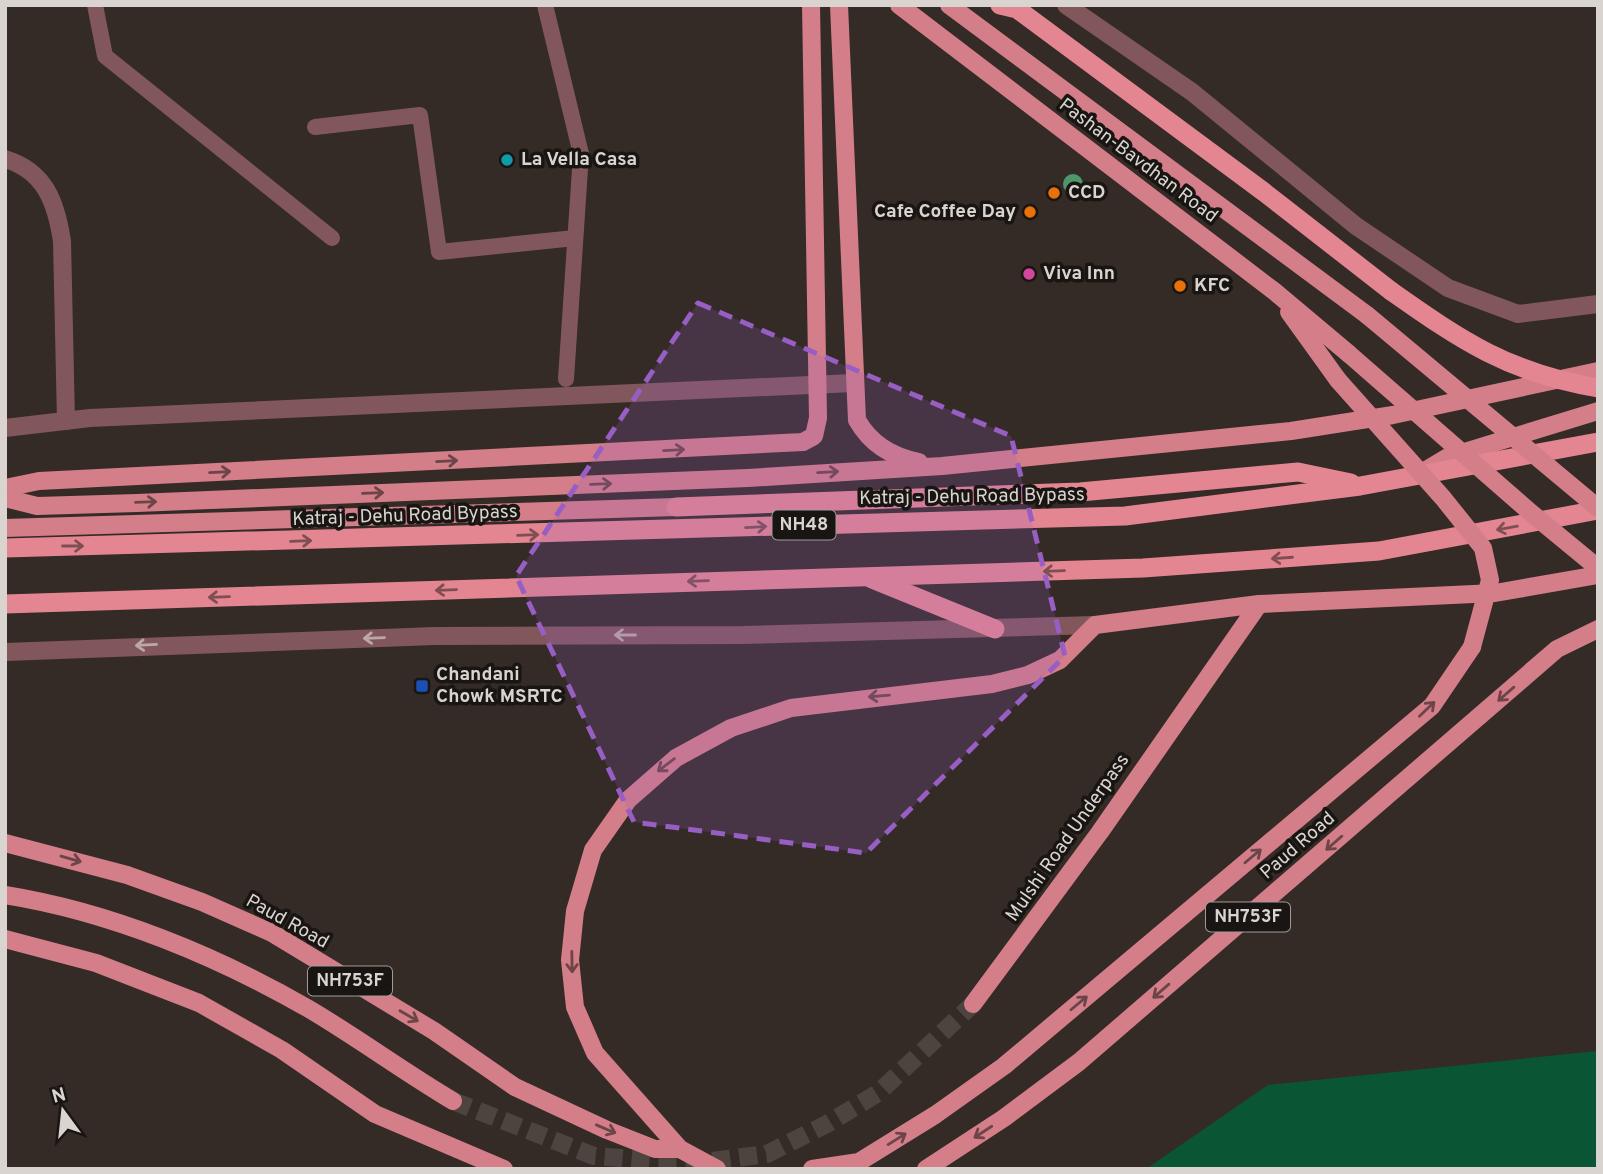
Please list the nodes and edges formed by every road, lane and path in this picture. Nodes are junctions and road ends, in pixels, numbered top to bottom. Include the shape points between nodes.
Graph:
1 (96, 5) edge
2 (545, 5) edge
3 (811, 5) edge
4 (839, 5) edge
5 (899, 5) edge
6 (949, 5) edge
7 (1000, 5) edge
8 (1066, 5) edge
9 (315, 127) dead end
10 (5, 159) edge
11 (332, 237) dead end
12 (575, 239) junction
13 (1274, 291) junction
14 (1598, 304) edge
15 (1598, 371) edge
16 (566, 379) dead end
17 (853, 383) junction
18 (817, 385) junction
19 (1598, 388) edge
20 (1598, 411) edge
21 (66, 421) junction
22 (5, 428) edge
23 (1598, 442) edge
24 (942, 466) junction
25 (1417, 475) junction
26 (1360, 486) junction
27 (5, 488) edge
28 (5, 498) edge
29 (676, 507) joint
30 (1598, 509) edge
31 (5, 528) edge
32 (5, 548) edge
33 (1598, 568) edge
34 (1598, 575) edge
35 (864, 576) junction
36 (5, 604) edge
37 (1259, 604) junction
38 (1095, 625) junction
39 (995, 629) junction
40 (1598, 629) edge
41 (5, 652) edge
42 (5, 843) edge
43 (5, 895) edge
44 (5, 939) edge
45 (973, 1004) tunnel mouth
46 (453, 1101) tunnel mouth
47 (680, 1149) junction
48 (504, 1169) edge
49 (717, 1169) edge
50 (812, 1169) edge
51 (926, 1169) edge

1 - 11 lane via 106,56
2 - 12 lane via 581,154
3 - 18 main road
4 - 17 main road
5 - 13 main road, Pashan-Bavdhan Road
6 - 30 main road, Pashan-Bavdhan Road, bridge via 1367,315
7 - 19 highway, bridge via 1017,9 1038,24 1463,342 1496,359
8 - 14 street via 1182,85 1356,226 1448,288 1518,314
9 - 12 lane via 420,115 439,252
10 - 21 street via 28,167 47,188 57,212 65,305
12 - 16 lane
13 - 33 main road, Pashan-Bavdhan Road, bridge
50 -> 13 main road, bridge via 859,1162 1004,1066 1432,706 1472,647 1490,580 1483,548 1338,380
15 - 24 main road via 1393,415 1291,431
17 - 18 street
17 - 24 main road via 857,420 865,435 890,453
18 - 21 street
27 -> 18 main road via 39,481 777,446 814,436
20 - 25 main road via 1448,457
21 - 22 street
23 - 25 highway, Katraj - Dehu Road Bypass / NH48
28 -> 24 main road via 37,506 137,503
25 - 26 highway, Katraj - Dehu Road Bypass / NH48
26 - 29 highway via 1298,472 1080,492
32 -> 26 highway, Katraj - Dehu Road Bypass / NH48 via 1125,516
29 - 31 main road
30 -> 35 highway via 1379,551 1143,568
34 - 37 main road via 1495,593
35 -> 36 highway
35 - 39 highway
37 - 38 main road
37 - 45 main road, Mulshi Road Underpass
38 - 39 street
38 -> 47 main road via 1060,660 1028,675 992,684 792,708 731,728 701,742 649,778 628,800 593,850 575,911 570,960 575,1007 595,1054
39 -> 41 street via 435,636
40 -> 51 main road, Paud Road / NH753F via 1557,649 1079,1062
42 -> 47 main road, Paud Road / NH753F via 127,875 261,928 434,1031 515,1087 655,1149
43 - 46 main road via 115,922 217,961 309,1010
44 - 48 main road via 96,962 199,1003 282,1050 375,1114
47 - 49 main road

